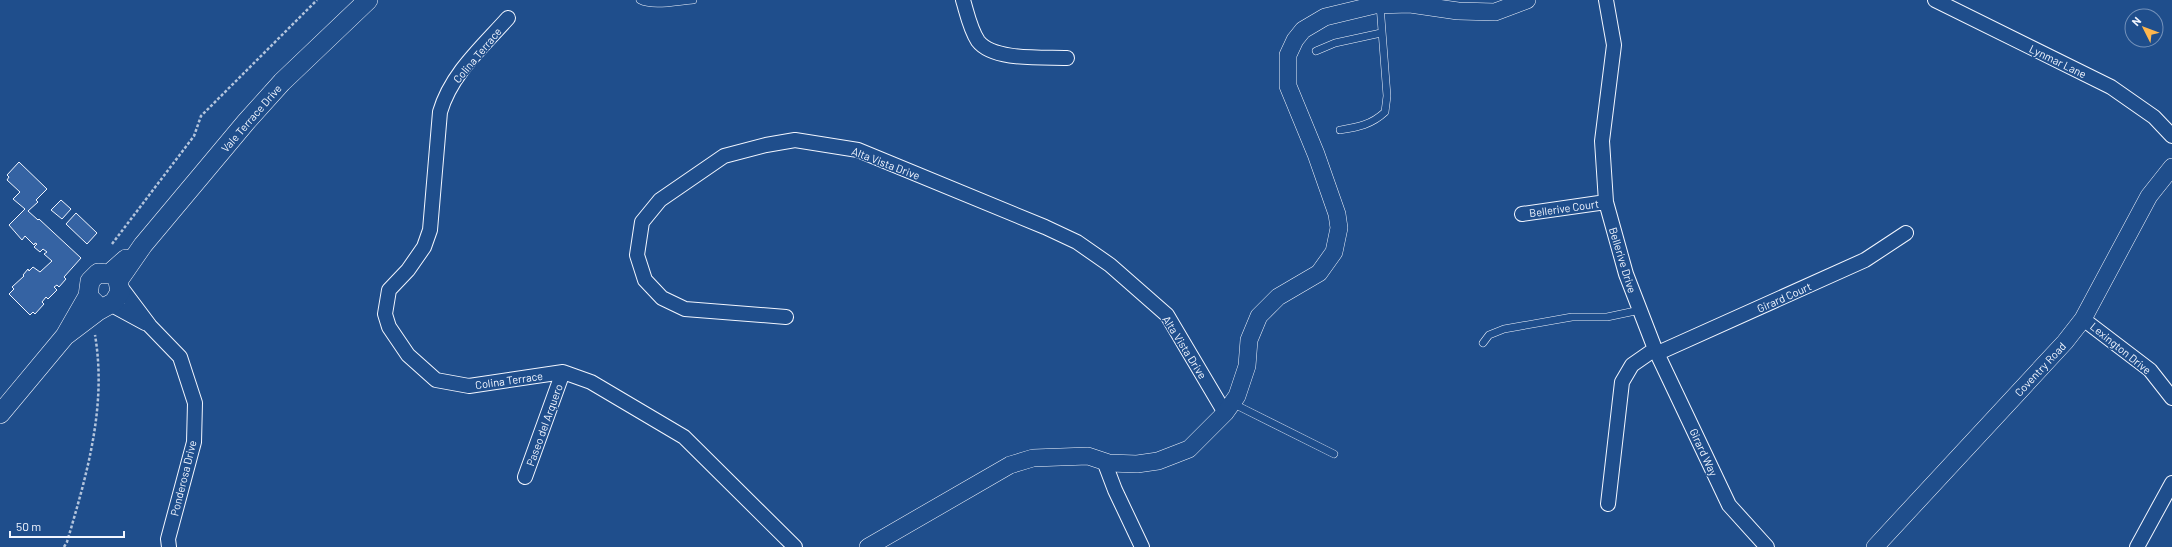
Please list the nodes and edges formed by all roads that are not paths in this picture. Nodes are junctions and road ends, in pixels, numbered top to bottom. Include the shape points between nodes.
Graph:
1 (368, 0) edge
2 (640, 0) edge
3 (692, 0) edge
4 (963, 0) edge
5 (1527, 0) edge
6 (1606, 0) edge
7 (1935, 0) edge
8 (1380, 5) junction
9 (508, 18) dead end
10 (1382, 34) junction
11 (1316, 51) dead end
12 (1067, 58) dead end
13 (1340, 130) dead end
14 (2172, 136) edge
15 (2172, 167) edge
16 (1606, 202) junction
17 (1522, 214) dead end
18 (1906, 233) dead end
19 (115, 280) junction
20 (88, 296) junction
21 (108, 305) junction
22 (1640, 310) junction
23 (786, 317) dead end
24 (2083, 319) junction
25 (150, 326) junction
26 (65, 336) junction
27 (1483, 343) dead end
28 (1657, 351) junction
29 (564, 372) junction
30 (2172, 398) edge
31 (1228, 408) junction
32 (0, 414) edge
33 (1334, 454) dead end
34 (1104, 461) junction
35 (525, 477) dead end
36 (2172, 483) edge
37 (1608, 504) dead end
38 (169, 547) edge
39 (795, 547) edge
40 (868, 547) edge
41 (1142, 547) edge
42 (1766, 547) edge
43 (1875, 547) edge
44 (2137, 547) edge

1 - 19 main road, Vale Terrace Drive via 282,82
2 - 3 lane
4 - 12 street via 978,41 990,50 1003,55
5 - 8 street via 1494,12 1458,11 1410,4
6 - 16 street, Bellerive Drive via 1614,45 1602,141
7 - 14 street, Lynmar Lane via 2111,87 2154,117
8 - 10 lane
8 - 31 street via 1341,12 1312,23 1295,40 1288,55 1288,86 1332,199 1339,228 1334,252 1319,273 1278,297 1259,316 1249,340 1247,366 1237,396
9 - 29 street, Colina Terrace via 457,75 445,97 440,112 430,230 424,247 408,270 389,290 385,314 408,355 436,380 469,386
10 - 11 lane via 1335,44
10 - 13 lane via 1388,96 1385,112 1365,126
15 - 24 street, Coventry Road via 2148,196
16 - 17 street, Bellerive Court
16 - 22 street, Bellerive Drive via 1626,274
18 - 28 street, Girard Court via 1865,260
19 - 20 main road via 98,274 88,285
19 - 21 main road via 118,297
19 - 25 street, Ponderosa Drive
20 - 21 main road via 95,303
20 - 26 main road
21 - 25 street, Ponderosa Drive
21 - 26 main road
22 - 27 lane via 1606,317 1572,317 1504,329 1489,335
22 - 28 street, Bellerive Drive
23 - 31 street, Alta Vista Drive via 685,309 662,298 645,280 637,255 642,222 660,200 694,174 724,156 795,140 858,150 1045,227 1077,242 1110,265 1167,315
24 - 30 street, Lexington Drive via 2150,370
24 - 43 street, Coventry Road via 2065,342
25 - 38 street, Ponderosa Drive via 180,357 195,403 194,442 168,539
26 - 32 main road
28 - 37 street via 1632,365 1622,382
28 - 42 street, Girard Way via 1729,505
29 - 35 street, Paseo del Arquero
29 - 39 street, Colina Terrace via 591,382 684,437
31 - 33 lane
31 - 34 street via 1189,449 1158,462 1137,464
34 - 40 street via 1088,456 1033,458 1010,465
34 - 41 street
36 - 44 street

